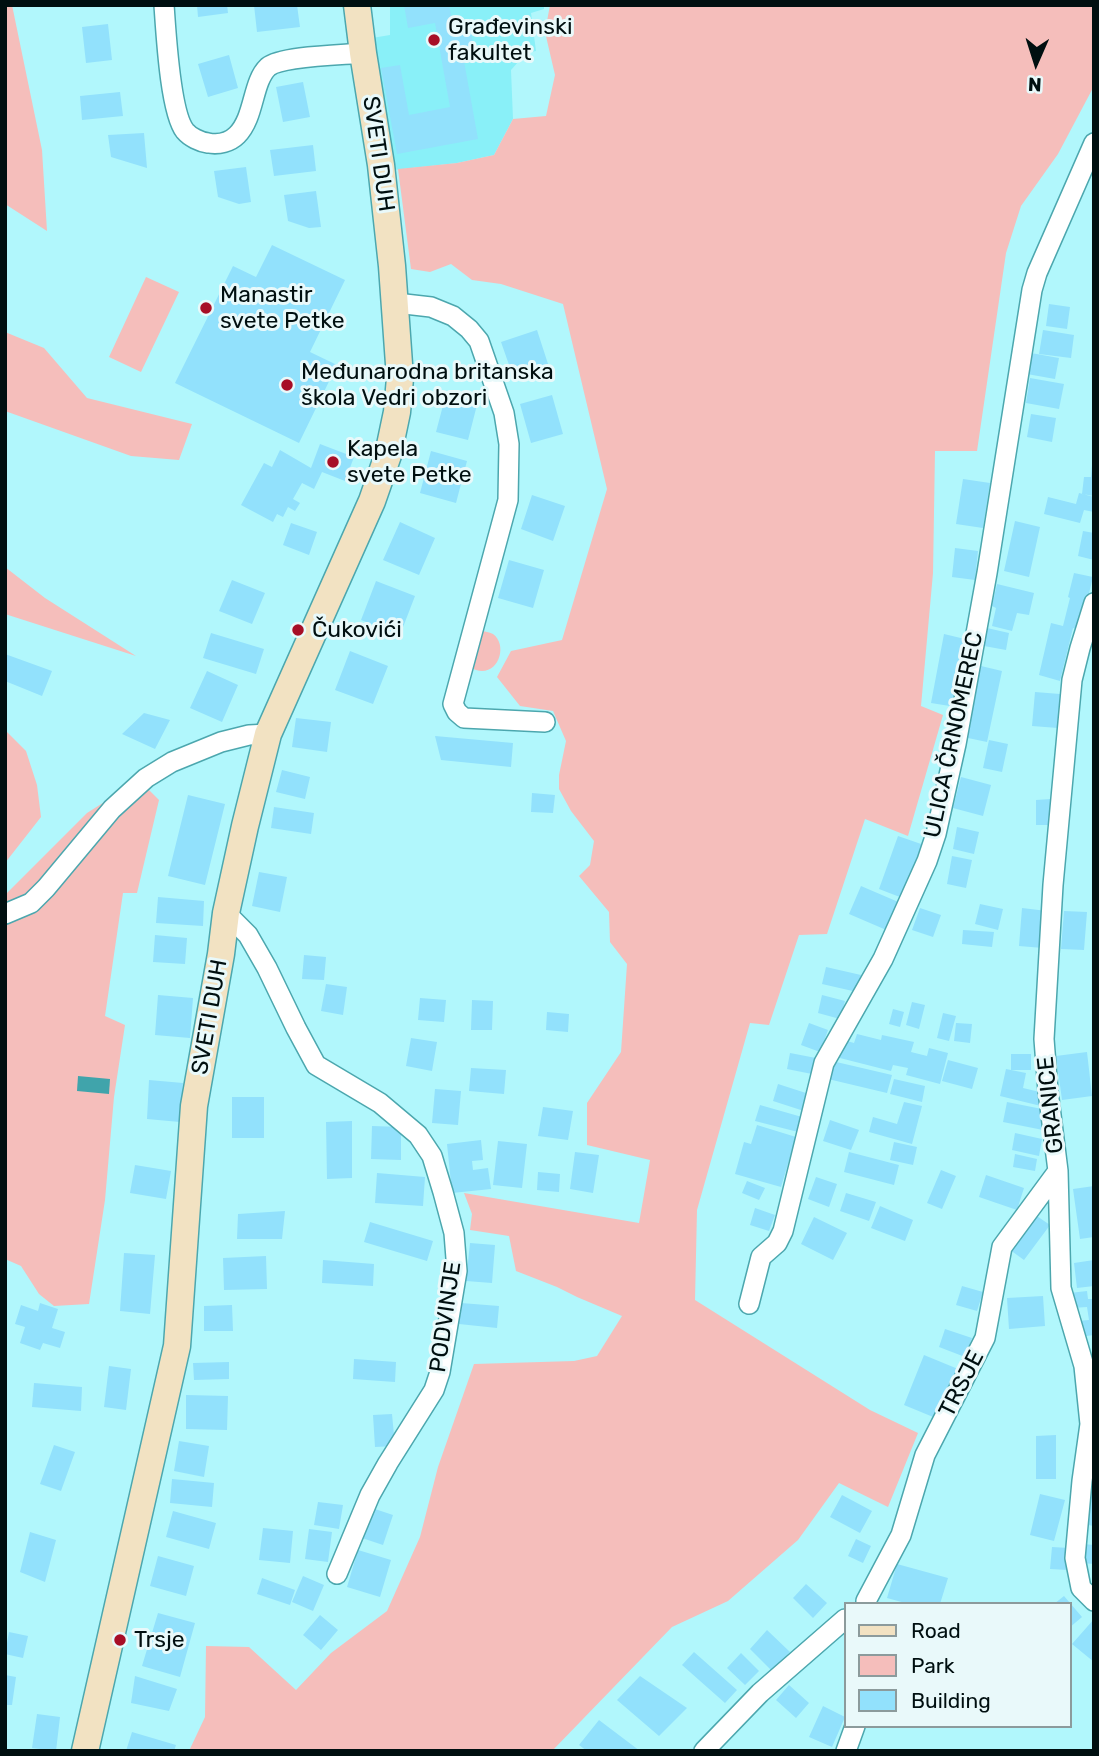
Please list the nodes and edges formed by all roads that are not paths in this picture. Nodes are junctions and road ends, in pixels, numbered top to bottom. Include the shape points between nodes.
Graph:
1 (164, 5) edge
2 (357, 5) edge
3 (363, 53) junction
4 (1094, 143) edge
5 (396, 303) junction
6 (1094, 603) edge
7 (545, 722) dead end
8 (268, 734) junction
9 (226, 913) junction
10 (5, 914) edge
11 (1058, 1171) junction
12 (749, 1304) dead end
13 (337, 1574) dead end
14 (1094, 1601) edge
15 (865, 1602) edge
16 (844, 1620) edge
17 (854, 1728) edge
18 (85, 1751) edge
19 (704, 1751) edge
20 (846, 1751) edge

1 - 3 street via 176,113 186,132 206,143 228,142 242,129 269,66
2 - 3 main road, SVETI DUH
3 - 5 main road, SVETI DUH via 382,165
4 - 12 street, ULICA ČRNOMEREC via 1032,290 987,573 936,834 883,959 824,1063 783,1231 761,1257
5 - 7 street via 431,307 453,316 479,341 504,413 509,444 508,500 453,704 464,718
5 - 8 main road, SVETI DUH via 400,390 388,455 372,502
6 - 11 street, GRANICE via 1072,680 1053,885 1044,1039
8 - 9 main road, SVETI DUH
8 - 10 street via 221,742 146,778 112,809 32,903
9 - 13 street, PODVINJE via 248,935 268,968 316,1065 380,1103 418,1135 432,1156 454,1233 457,1271 434,1390 370,1496
9 - 18 main road, SVETI DUH via 194,1106 177,1346
11 - 14 street, GRANICE via 1061,1288 1084,1366 1090,1424 1075,1558 1081,1588
11 - 15 street, TRSJE via 1002,1247 985,1338 925,1455 901,1535
16 - 19 street via 760,1693
17 - 20 street

